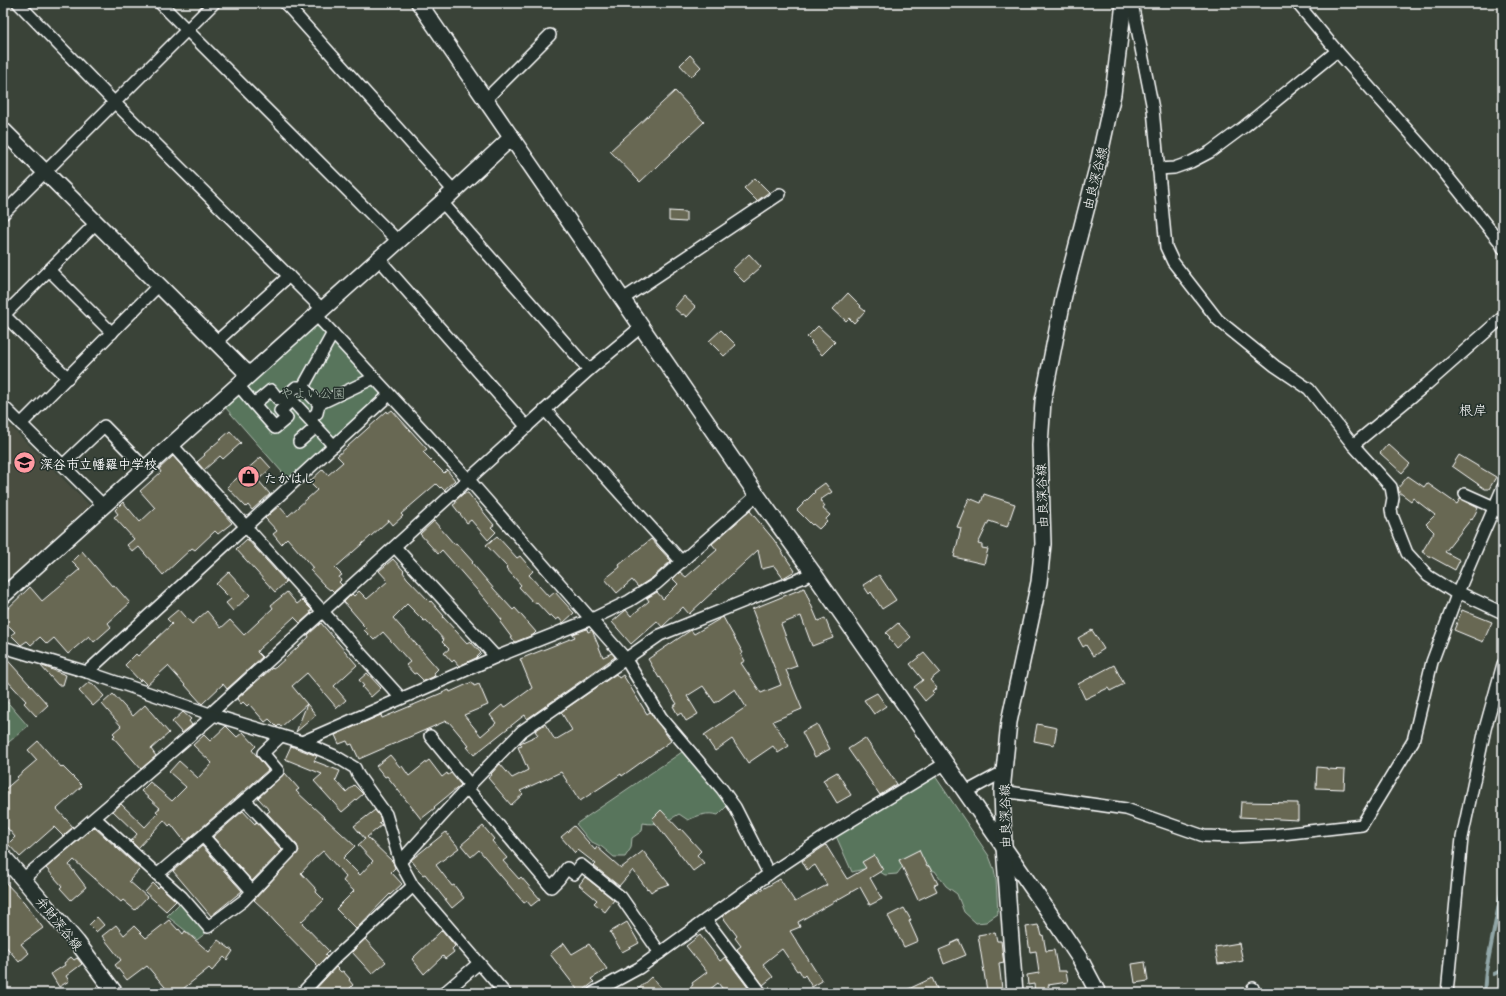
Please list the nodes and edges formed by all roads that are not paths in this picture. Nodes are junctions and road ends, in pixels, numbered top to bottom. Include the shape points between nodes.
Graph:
1 (18, 3) edge
2 (160, 3) edge
3 (214, 3) edge
4 (285, 3) edge
5 (419, 3) edge
6 (1124, 3) edge
7 (1132, 3) edge
8 (1298, 3) edge
9 (187, 30) junction
10 (550, 35) dead end
11 (1337, 51) junction
12 (486, 99) junction
13 (114, 102) junction
14 (3, 130) edge
15 (512, 137) junction
16 (1158, 169) junction
17 (45, 171) junction
18 (454, 191) junction
19 (780, 194) dead end
20 (442, 202) junction
21 (3, 214) edge
22 (96, 223) junction
23 (398, 241) junction
24 (1503, 248) edge
25 (379, 259) junction
26 (49, 270) junction
27 (289, 276) junction
28 (159, 285) junction
29 (623, 299) junction
30 (319, 312) junction
31 (4, 316) edge
32 (1503, 317) edge
33 (642, 326) junction
34 (112, 333) junction
35 (332, 333) junction
36 (216, 342) junction
37 (589, 370) junction
38 (249, 375) junction
39 (68, 378) junction
40 (374, 378) junction
41 (238, 385) junction
42 (303, 386) junction
43 (390, 395) junction
44 (286, 398) junction
45 (254, 404) junction
46 (319, 404) junction
47 (3, 406) edge
48 (545, 410) junction
49 (313, 423) junction
50 (21, 424) junction
51 (527, 427) junction
52 (299, 442) dead end
53 (1353, 444) junction
54 (172, 445) junction
55 (334, 446) junction
56 (63, 465) junction
57 (145, 468) junction
58 (469, 480) junction
59 (1503, 487) edge
60 (1465, 494) dead end
61 (757, 495) junction
62 (104, 506) junction
63 (1494, 506) junction
64 (1503, 514) edge
65 (246, 526) junction
66 (395, 547) junction
67 (682, 562) junction
68 (813, 572) junction
69 (1457, 593) junction
70 (3, 596) edge
71 (323, 612) junction
72 (1503, 613) edge
73 (592, 619) junction
74 (3, 647) edge
75 (496, 657) junction
76 (625, 658) junction
77 (1503, 664) edge
78 (87, 672) junction
79 (401, 698) junction
80 (212, 715) junction
81 (281, 736) junction
82 (430, 736) dead end
83 (302, 742) junction
84 (946, 763) junction
85 (1003, 772) junction
86 (469, 786) junction
87 (1002, 791) junction
88 (966, 792) junction
89 (245, 800) junction
90 (95, 818) junction
91 (203, 836) junction
92 (1004, 847) junction
93 (3, 856) edge
94 (400, 862) junction
95 (158, 874) junction
96 (769, 874) junction
97 (24, 879) junction
98 (413, 886) junction
99 (252, 891) junction
100 (706, 920) junction
101 (660, 953) junction
102 (479, 963) junction
103 (115, 993) edge
104 (302, 993) edge
105 (444, 993) edge
106 (505, 993) edge
107 (592, 993) edge
108 (761, 993) edge
109 (1015, 993) edge
110 (1098, 993) edge
111 (1447, 993) edge

1 - 13 street
2 - 9 street
3 - 9 street
4 - 18 street
5 - 12 street
6 - 85 street, 由良深谷線 via 1113,94 1064,295 1043,401 1040,445 1042,551 1039,582 1010,722
7 - 16 street via 1153,109
8 - 11 street
9 - 13 street
9 - 23 street
10 - 12 street
11 - 16 street via 1210,152 1180,166
11 - 24 street via 1435,162
12 - 15 street
13 - 17 street
13 - 27 street
14 - 17 street
15 - 18 street
15 - 29 street
16 - 53 street via 1166,247 1173,262 1218,320 1275,366 1309,389
17 - 21 street
17 - 22 street
18 - 20 street
19 - 29 street
20 - 23 street
20 - 37 street
22 - 26 street
22 - 28 street
23 - 25 street
25 - 30 street
25 - 51 street
26 - 31 street
26 - 34 street
27 - 30 street
27 - 36 street
28 - 34 street
28 - 36 street
29 - 33 street
30 - 35 street
30 - 38 street
31 - 39 street
32 - 53 street via 1427,384
33 - 37 street
33 - 61 street
34 - 39 street
35 - 40 street
35 - 42 street
36 - 38 street
37 - 48 street
38 - 41 street
39 - 50 street
40 - 43 street
40 - 46 street
41 - 45 street
41 - 54 street
42 - 44 street via 296,387
42 - 46 street
43 - 55 street
43 - 58 street
44 - 45 street via 271,390
44 - 45 street via 280,411 287,418 275,428
44 - 49 street
46 - 49 street
47 - 50 street
48 - 51 street
48 - 67 street
49 - 52 street
49 - 55 street
50 - 56 street
51 - 58 street
53 - 69 street via 1391,487 1392,515 1407,552 1428,576
54 - 57 street
54 - 65 street
55 - 65 street
56 - 57 street via 104,426
56 - 62 street
57 - 62 street
58 - 66 street
58 - 73 street
59 - 63 street
60 - 63 street
61 - 67 street
61 - 68 street
62 - 70 street
63 - 64 street
63 - 69 street
65 - 71 street
65 - 78 street
66 - 71 street
66 - 75 street
67 - 73 street via 656,584
68 - 76 street via 660,635
68 - 84 street
69 - 72 street
69 - 87 street via 1432,662 1413,741 1362,825 1273,835 1204,836 1126,810
71 - 79 street
71 - 80 street
73 - 75 street
73 - 76 street
74 - 78 street
75 - 79 street
76 - 86 street via 522,731
76 - 96 street via 661,717 735,807
77 - 111 street via 1485,729 1462,838
78 - 80 street
79 - 83 street
80 - 81 street
80 - 90 street
81 - 83 street
81 - 89 street via 263,753 278,771
82 - 86 street
83 - 94 street via 356,768 358,775 386,814
84 - 88 street
84 - 96 street
85 - 87 street, 由良深谷線
85 - 88 street
86 - 94 street
86 - 101 street via 551,887 567,868 574,874 581,865 621,897
87 - 92 street, 由良深谷線
88 - 92 street
89 - 91 street
89 - 99 street via 292,850
90 - 95 street
90 - 97 street
91 - 95 street
91 - 99 street
92 - 109 street, 由良深谷線
92 - 110 street via 1080,959
93 - 97 street, 弁財深谷線
94 - 98 street
95 - 99 street via 208,927 243,901
96 - 100 street
97 - 103 street, 弁財深谷線 via 77,942
98 - 102 street
98 - 104 street
100 - 101 street
100 - 108 street
101 - 107 street via 639,968
102 - 105 street
102 - 106 street

